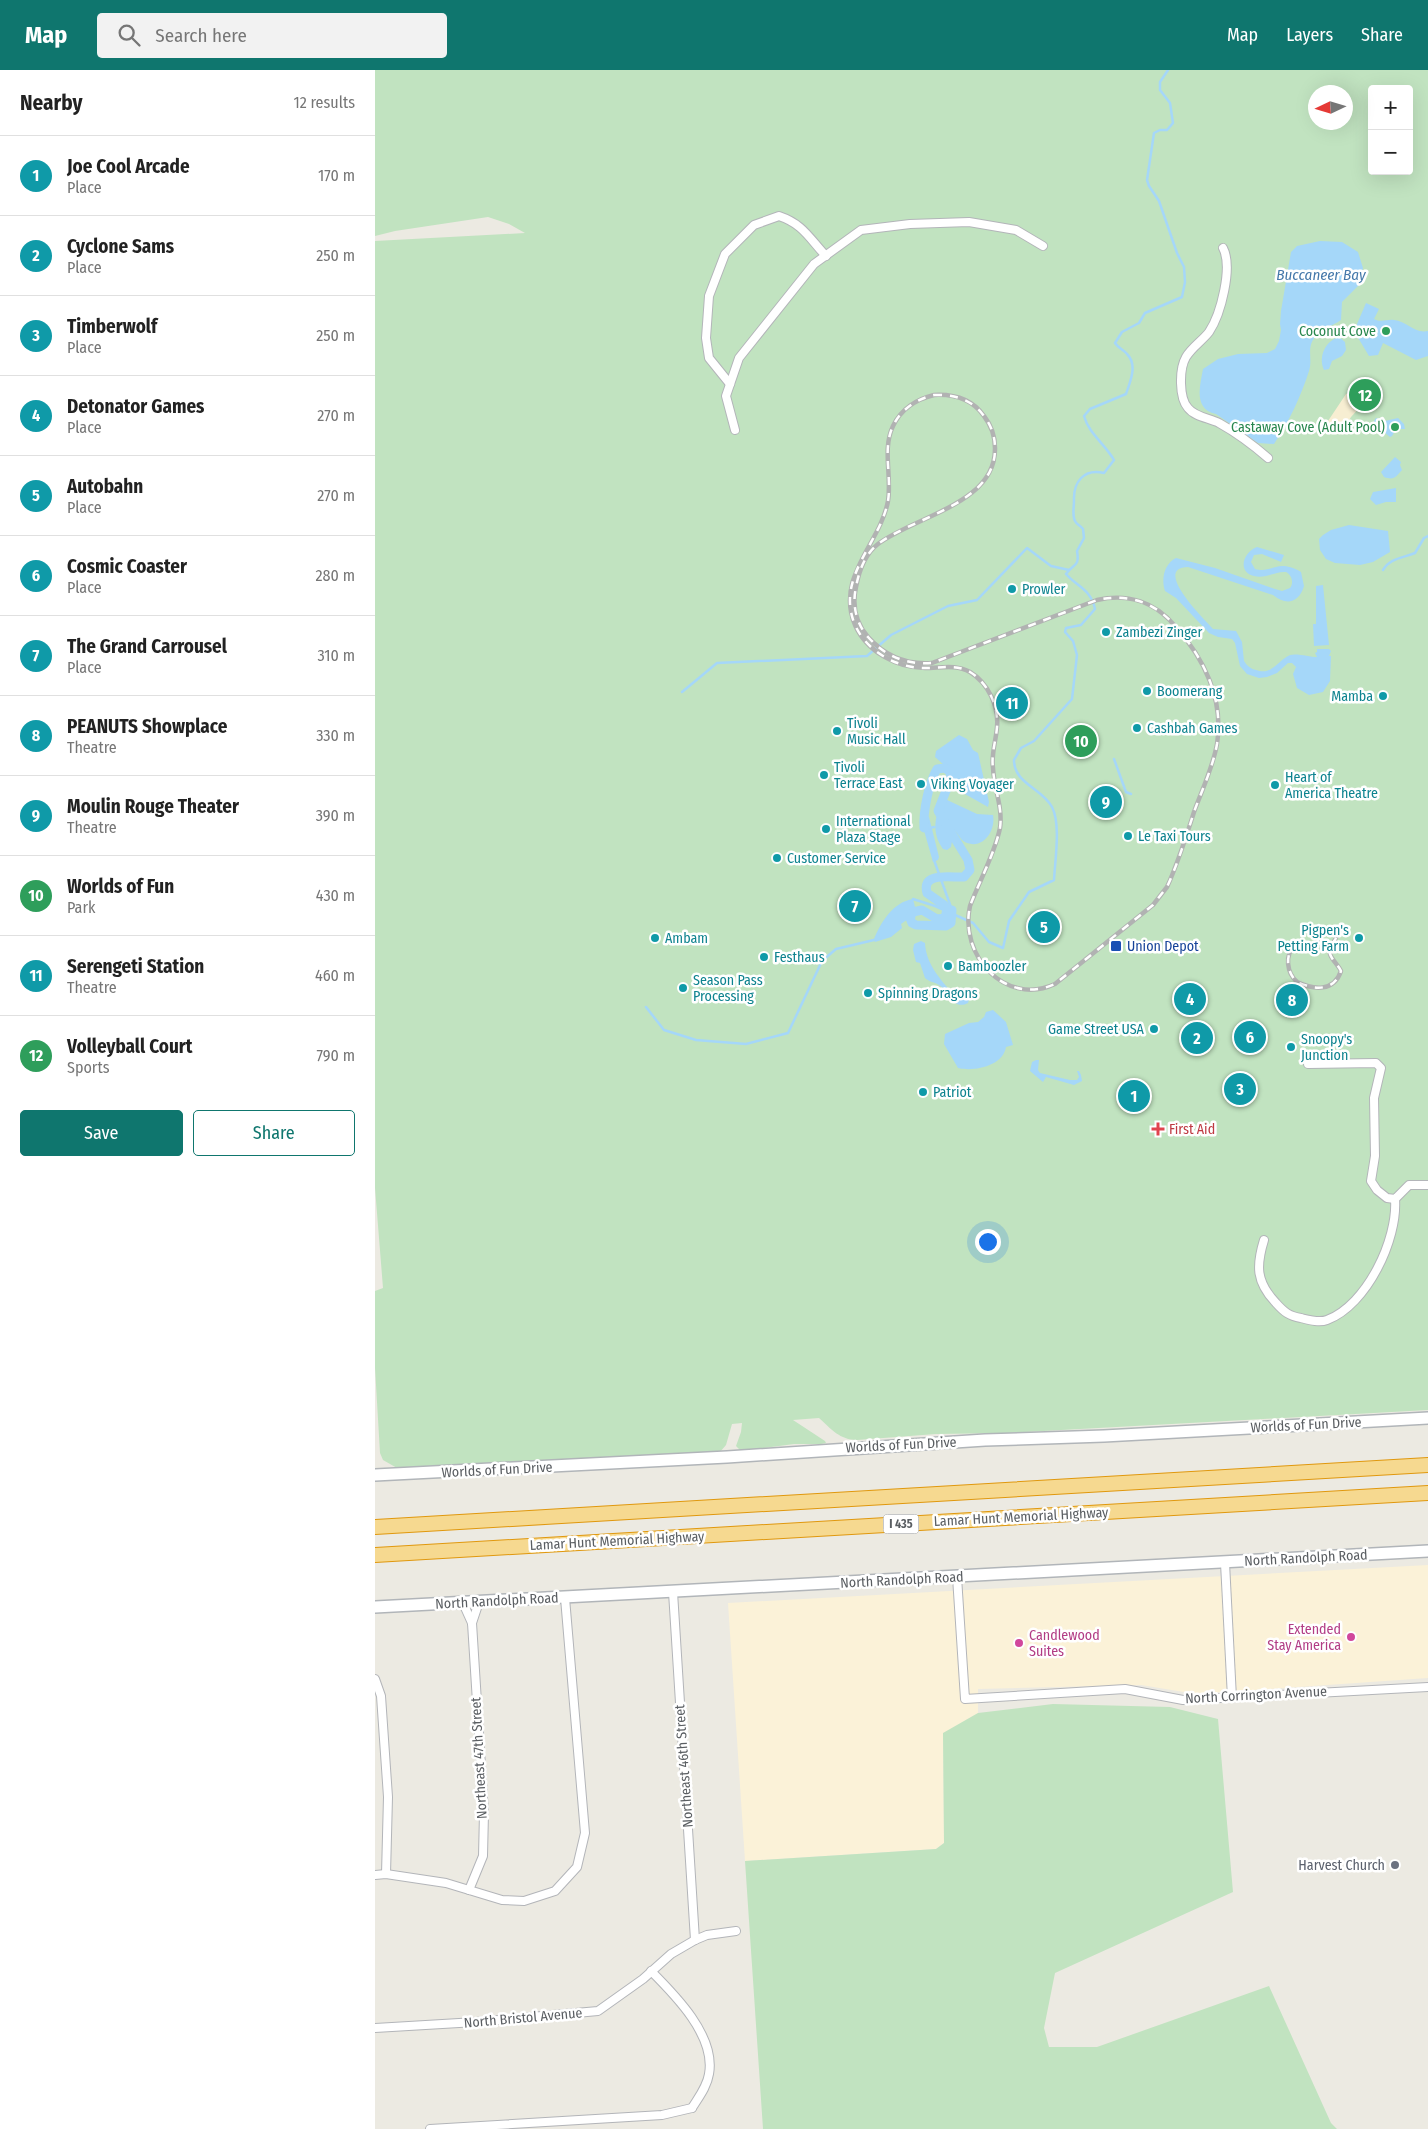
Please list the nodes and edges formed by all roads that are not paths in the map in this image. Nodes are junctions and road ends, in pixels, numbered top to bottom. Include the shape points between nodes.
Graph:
1 (1043, 246) dead end
2 (1223, 248) dead end
3 (826, 256) junction
4 (730, 384) junction
5 (735, 430) dead end
6 (1268, 458) dead end
7 (1308, 1064) dead end
8 (1428, 1185) edge
9 (1395, 1199) junction
10 (1264, 1240) dead end
11 (1428, 1418) edge
12 (1428, 1465) edge
13 (375, 1475) edge
14 (1428, 1493) edge
15 (375, 1527) edge
16 (1428, 1552) edge
17 (375, 1555) edge
18 (1225, 1563) junction
19 (957, 1577) junction
20 (673, 1592) junction
21 (565, 1598) junction
22 (479, 1602) junction
23 (463, 1603) junction
24 (375, 1607) edge
25 (472, 1623) junction
26 (375, 1679) edge
27 (1428, 1687) edge
28 (1232, 1698) junction
29 (386, 1874) junction
30 (375, 1875) edge
31 (469, 1890) junction
32 (736, 1931) dead end
33 (695, 1940) junction
34 (651, 1971) junction
35 (375, 2028) edge
36 (430, 2129) edge

1 - 3 street via 1016,230 1006,228 969,222 910,224 861,230
2 - 6 street via 1227,256 1227,272 1217,316 1209,331 1186,357 1182,374 1183,398 1189,410 1233,431
3 - 4 street via 814,264 739,358
3 - 4 street via 804,229 779,216 755,225 725,254 709,296 706,338 709,358
4 - 5 street via 726,396
7 - 9 street via 1376,1063 1381,1068 1374,1098 1375,1156 1371,1180 1387,1198
8 - 9 street via 1409,1185
9 - 10 street via 1392,1230 1372,1280 1361,1294 1326,1320 1290,1316 1266,1293 1259,1266
11 - 13 main road, Worlds of Fun Drive
12 - 15 highway, Lamar Hunt Memorial Highway / I 435
14 - 17 highway, Lamar Hunt Memorial Highway / I 435
16 - 18 main road, North Randolph Road
18 - 19 main road, North Randolph Road
18 - 28 street
19 - 20 main road, North Randolph Road
19 - 28 street, North Corrington Avenue via 965,1699 1125,1689 1183,1700
20 - 21 main road, North Randolph Road
20 - 33 street, Northeast 46th Street
21 - 22 main road, North Randolph Road
21 - 31 street via 585,1833 577,1867 555,1891 524,1901 502,1900
22 - 23 main road, North Randolph Road
22 - 25 street, Northeast 47th Street
23 - 24 main road, North Randolph Road
23 - 25 street, Northeast 47th Street
25 - 31 street, Northeast 47th Street via 483,1856
26 - 29 street via 381,1696 388,1797
27 - 28 street, North Corrington Avenue
29 - 30 street
29 - 31 street via 446,1883
32 - 33 street, North Bristol Avenue
33 - 34 street, North Bristol Avenue
34 - 35 street, North Bristol Avenue via 598,2011
34 - 36 street via 674,1994 694,2022 707,2049 710,2062 706,2084 694,2111

